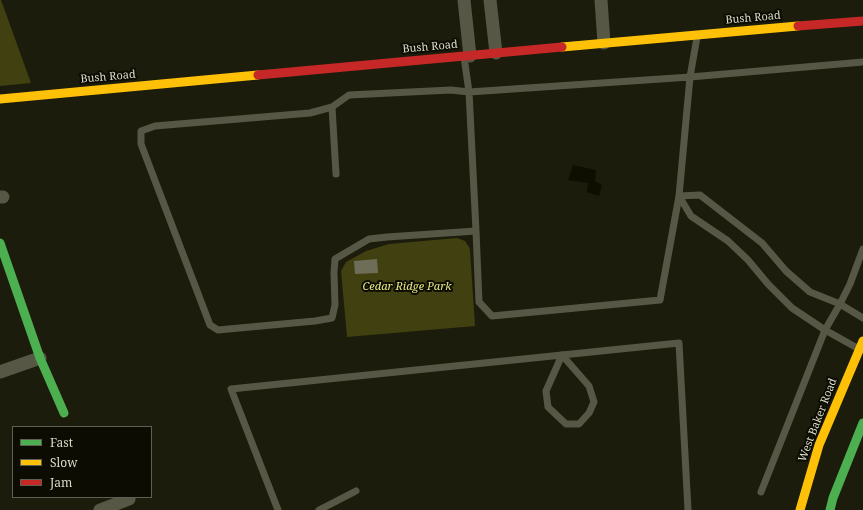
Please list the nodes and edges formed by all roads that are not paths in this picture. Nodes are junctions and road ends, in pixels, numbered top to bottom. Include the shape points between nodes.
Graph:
1 (464, 0) edge
2 (490, 0) edge
3 (600, 0) edge
4 (863, 21) edge
5 (697, 35) junction
6 (604, 44) junction
7 (496, 53) junction
8 (467, 56) junction
9 (863, 62) edge
10 (690, 77) junction
11 (469, 92) junction
12 (0, 99) edge
13 (332, 107) junction
14 (336, 174) dead end
15 (679, 196) junction
16 (476, 230) junction
17 (0, 244) edge
18 (863, 249) edge
19 (840, 304) junction
20 (863, 318) edge
21 (825, 330) junction
22 (861, 345) edge
23 (562, 355) junction
24 (40, 358) junction
25 (0, 372) edge
26 (64, 413) dead end
27 (863, 423) edge
28 (356, 491) dead end
29 (761, 492) dead end
30 (128, 499) dead end
31 (100, 510) edge
32 (278, 510) edge
33 (319, 510) edge
34 (688, 510) edge
35 (800, 510) edge
36 (830, 510) edge

1 - 8 street
2 - 7 street
3 - 6 street
4 - 5 main road, Bush Road
5 - 6 main road, Bush Road
5 - 10 lane
6 - 7 main road, Bush Road
7 - 8 main road, Bush Road
8 - 11 lane
8 - 12 main road, Bush Road
9 - 10 lane
10 - 11 lane
10 - 15 lane
11 - 13 lane via 451,90 349,95
11 - 16 lane
13 - 14 lane
13 - 16 lane via 310,113 155,126 141,131 141,144 210,325 218,330 332,318 335,259 369,239
15 - 16 lane via 660,300 492,316 479,302
15 - 19 lane via 700,195 762,243 786,271 810,292
15 - 21 lane via 691,216 728,242 748,260 792,308
17 - 24 main road
18 - 19 lane
19 - 20 lane
19 - 21 lane
21 - 22 lane
21 - 29 lane
22 - 35 main road, West Baker Road via 819,445
23 - 23 lane via 546,391 548,407 566,424 579,424 589,413 594,402 589,386
23 - 32 lane via 231,389
23 - 34 lane via 679,343
24 - 25 street
24 - 26 main road
27 - 36 main road
28 - 33 lane
30 - 31 street

